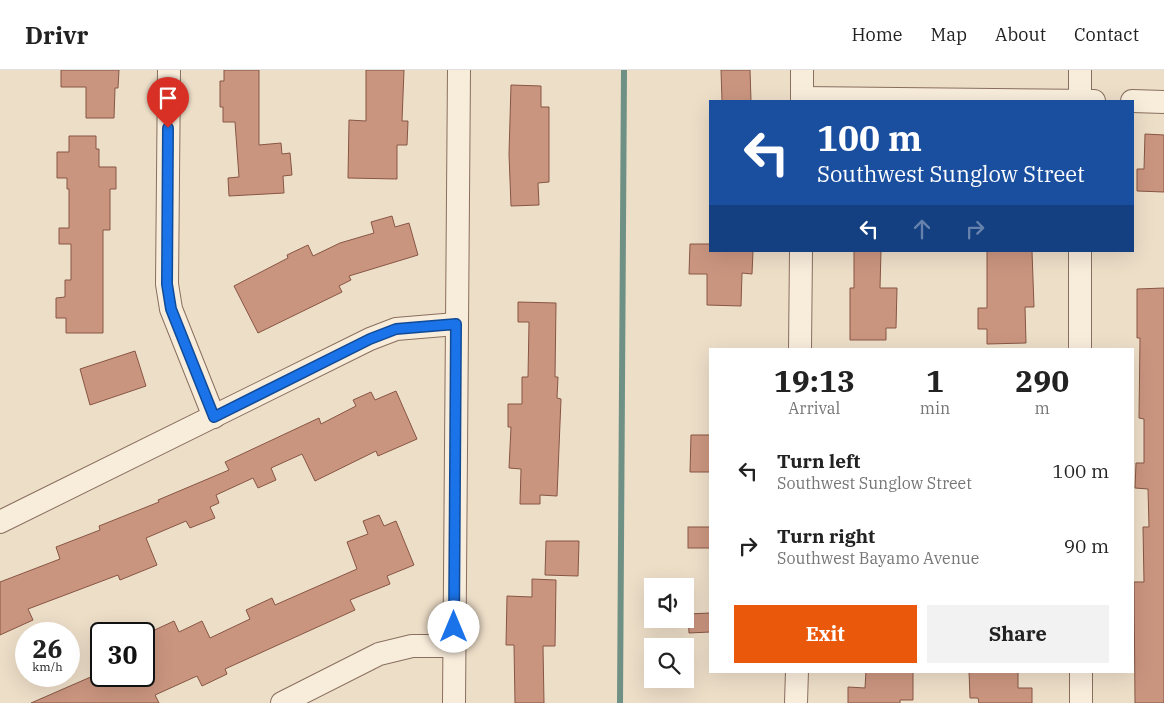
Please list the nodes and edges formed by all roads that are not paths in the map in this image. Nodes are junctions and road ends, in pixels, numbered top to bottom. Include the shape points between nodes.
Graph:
1 (169, 70) edge
2 (459, 70) edge
3 (802, 70) edge
4 (1080, 70) edge
5 (802, 100) edge
6 (1080, 100) edge
7 (1134, 101) edge
8 (1164, 102) edge
9 (800, 252) edge
10 (1080, 252) edge
11 (456, 324) junction
12 (800, 348) edge
13 (1080, 348) edge
14 (214, 417) junction
15 (0, 522) edge
16 (454, 646) junction
17 (797, 673) edge
18 (1081, 673) edge
19 (282, 703) edge
20 (454, 703) edge
21 (796, 703) edge
22 (1081, 703) edge

1 - 14 street via 167,284 171,309
2 - 11 street
3 - 5 street
4 - 6 street
7 - 8 street
9 - 12 street
10 - 13 street
11 - 14 street via 396,329
11 - 16 street
14 - 15 street
16 - 19 street via 412,646 379,654
16 - 20 street
17 - 21 street
18 - 22 street

